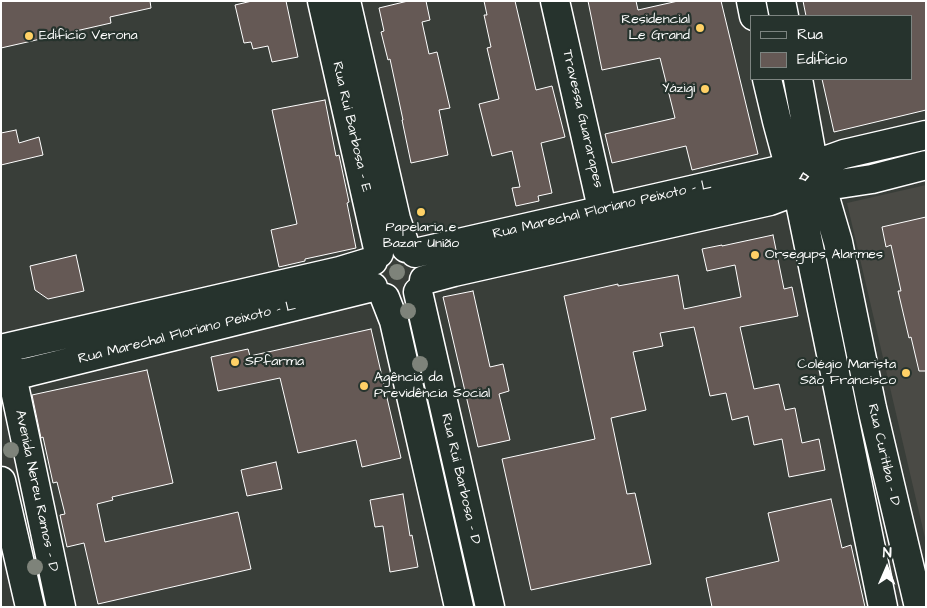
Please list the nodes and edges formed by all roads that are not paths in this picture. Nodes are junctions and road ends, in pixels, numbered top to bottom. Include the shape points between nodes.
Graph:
1 (322, 1) edge
2 (346, 1) edge
3 (554, 1) edge
4 (751, 1) edge
5 (781, 1) edge
6 (754, 15) edge
7 (784, 15) edge
8 (767, 80) edge
9 (798, 80) edge
10 (926, 135) edge
11 (926, 165) edge
12 (805, 177) junction
13 (603, 210) junction
14 (501, 233) junction
15 (609, 237) junction
16 (410, 250) junction
17 (506, 261) junction
18 (378, 275) junction
19 (421, 286) junction
20 (2, 342) edge
21 (6, 377) edge
22 (1, 481) edge
23 (30, 607) edge
24 (61, 607) edge
25 (459, 607) edge
26 (490, 607) edge
27 (883, 607) edge
28 (918, 607) edge

1 - 18 street, Rua Rui Barbosa - E
2 - 16 street, Rua Rui Barbosa - E via 396,219
3 - 13 street, Travessa Guararapes
4 - 6 street
5 - 7 street
8 - 12 street via 787,158
9 - 12 street
10 - 12 street, Rua Marechal Floriano Peixoto - L via 844,154
11 - 12 street, Rua Marechal Floriano Peixoto - L via 839,184
12 - 13 street, Rua Marechal Floriano Peixoto - L via 776,171
12 - 15 street, Rua Marechal Floriano Peixoto - L via 770,201
12 - 27 street
12 - 28 street, Rua Curitiba - D via 826,201 838,242
13 - 14 street, Rua Marechal Floriano Peixoto - L
13 - 15 street, Travessa Guararapes
14 - 16 street, Rua Marechal Floriano Peixoto - L
14 - 17 street
15 - 17 street, Rua Marechal Floriano Peixoto - L
16 - 18 street via 396,246 387,248
16 - 19 street via 423,265
17 - 19 street, Rua Marechal Floriano Peixoto - L via 454,272
18 - 19 street via 393,301 411,298
18 - 20 street, Rua Marechal Floriano Peixoto - L via 330,273
18 - 21 street, Rua Marechal Floriano Peixoto - L
18 - 25 street, Rua Rui Barbosa - D via 394,321
19 - 26 street, Rua Rui Barbosa - D via 422,314
20 - 21 street, Avenida Nereu Ramos - D
21 - 24 street, Avenida Nereu Ramos - D via 17,399
22 - 23 street

